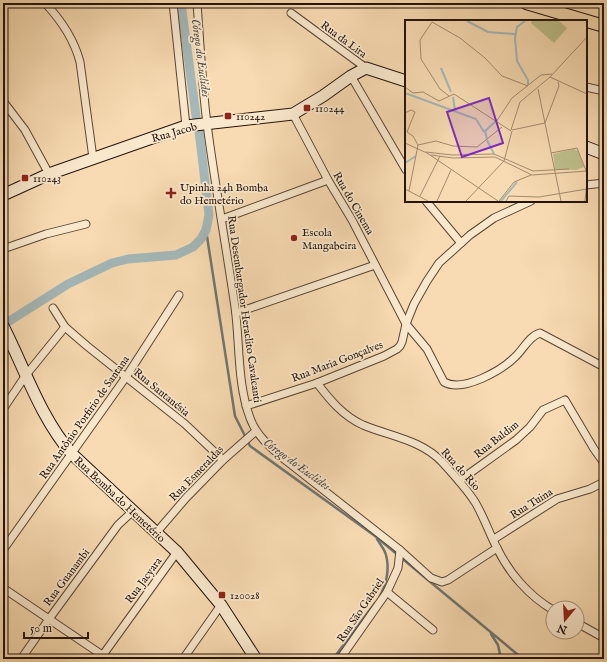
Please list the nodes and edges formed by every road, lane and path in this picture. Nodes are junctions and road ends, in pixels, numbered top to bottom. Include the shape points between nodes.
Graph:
1 (45, 3) edge
2 (173, 3) edge
3 (197, 3) edge
4 (526, 3) edge
5 (291, 13) dead end
6 (584, 20) edge
7 (587, 21) edge
8 (604, 26) edge
9 (366, 68) junction
10 (351, 76) junction
11 (405, 81) edge
12 (587, 87) edge
13 (604, 91) edge
14 (3, 101) edge
15 (293, 114) junction
16 (207, 123) junction
17 (186, 126) junction
18 (587, 147) edge
19 (604, 154) edge
20 (94, 158) junction
21 (405, 168) edge
22 (49, 174) junction
23 (328, 180) junction
24 (604, 183) edge
25 (587, 185) edge
26 (3, 195) edge
27 (427, 202) edge
28 (529, 202) edge
29 (222, 218) junction
30 (86, 224) dead end
31 (461, 243) junction
32 (3, 249) edge
33 (375, 265) junction
34 (179, 295) dead end
35 (53, 308) dead end
36 (236, 313) junction
37 (406, 324) junction
38 (66, 327) junction
39 (5, 332) edge
40 (604, 366) edge
41 (26, 375) junction
42 (126, 377) junction
43 (317, 383) junction
44 (246, 406) junction
45 (3, 409) edge
46 (253, 433) junction
47 (72, 454) junction
48 (223, 460) junction
49 (604, 463) edge
50 (459, 481) junction
51 (604, 482) edge
52 (133, 511) junction
53 (156, 534) junction
54 (494, 539) junction
55 (497, 548) junction
56 (3, 550) edge
57 (177, 552) junction
58 (400, 554) junction
59 (3, 588) edge
60 (387, 592) junction
61 (545, 604) edge
62 (221, 605) junction
63 (48, 619) junction
64 (585, 628) edge
65 (433, 630) dead end
66 (604, 638) edge
67 (104, 658) edge
68 (21, 659) edge
69 (183, 659) edge
70 (256, 659) edge
71 (340, 659) edge

1 - 20 street via 62,22 77,51
2 - 17 street
3 - 16 street, Rua Desembargador Heraclito Cavalcanti
4 - 6 main road
5 - 9 street, Rua da Lira
7 - 8 main road
9 - 10 street, Rua Jacob
9 - 11 street
10 - 15 street, Rua Jacob
10 - 21 street
12 - 13 street
14 - 22 street via 25,130
15 - 16 street, Rua Jacob
15 - 23 street, Rua do Cinema
16 - 17 street, Rua Jacob
16 - 29 street, Rua Desembargador Heraclito Cavalcanti
17 - 20 street, Rua Jacob
18 - 19 street
20 - 22 street, Rua Jacob
22 - 26 street, Rua Jacob
23 - 29 street
23 - 33 street, Rua do Cinema
24 - 25 street
27 - 31 street
28 - 31 street, Rua Maria Gonçalves via 494,218
29 - 36 street, Rua Desembargador Heraclito Cavalcanti
30 - 32 street
31 - 37 street, Rua Maria Gonçalves via 439,263 427,280
33 - 36 street
33 - 37 street, Rua do Cinema
34 - 42 street, Rua Antônio Porfirio de Santana
35 - 38 street, Rua Santanésia
36 - 44 street, Rua Desembargador Heraclito Cavalcanti
37 - 40 street, Rua do Cinema via 433,359 441,379 447,384 474,382 504,367 540,333
37 - 43 street, Rua Maria Gonçalves via 402,342 396,349
38 - 41 street
38 - 42 street, Rua Santanésia
39 - 41 street, Rua Bomba do Hemetério
41 - 45 street
41 - 47 street, Rua Bomba do Hemetério via 54,430
42 - 47 street, Rua Antônio Porfirio de Santana
42 - 48 street, Rua Santanésia via 185,424
43 - 44 street, Rua Maria Gonçalves
43 - 50 street, Rua do Rio via 342,412 362,424 426,448 441,460
44 - 46 street, Rua Desembargador Heraclito Cavalcanti
46 - 48 street, Rua Esmeraldas
46 - 58 street, Rua Desembargador Heraclito Cavalcanti
47 - 52 street, Rua Bomba do Hemetério
47 - 56 street, Rua Antônio Porfirio de Santana
48 - 53 street, Rua Esmeraldas
49 - 50 street, Rua Baldim via 565,400 543,410 516,440
50 - 54 street, Rua do Rio via 474,500
51 - 54 street, Rua Tuina via 556,499
52 - 53 street, Rua Bomba do Hemetério
52 - 63 street, Rua Guanambi via 118,525
53 - 57 street, Rua Bomba do Hemetério
54 - 55 street, Rua do Rio
55 - 58 street via 442,582 431,578
55 - 61 street, Rua do Rio via 511,572 533,596
57 - 62 street, Rua Bomba do Hemetério
57 - 67 street, Rua Jacyara
58 - 60 street, Rua São Gabriel via 398,568
59 - 63 street
60 - 65 street
60 - 71 street, Rua São Gabriel
62 - 69 street
62 - 70 street, Rua Bomba do Hemetério
63 - 67 street
63 - 68 street, Rua Guanambi
64 - 66 street

